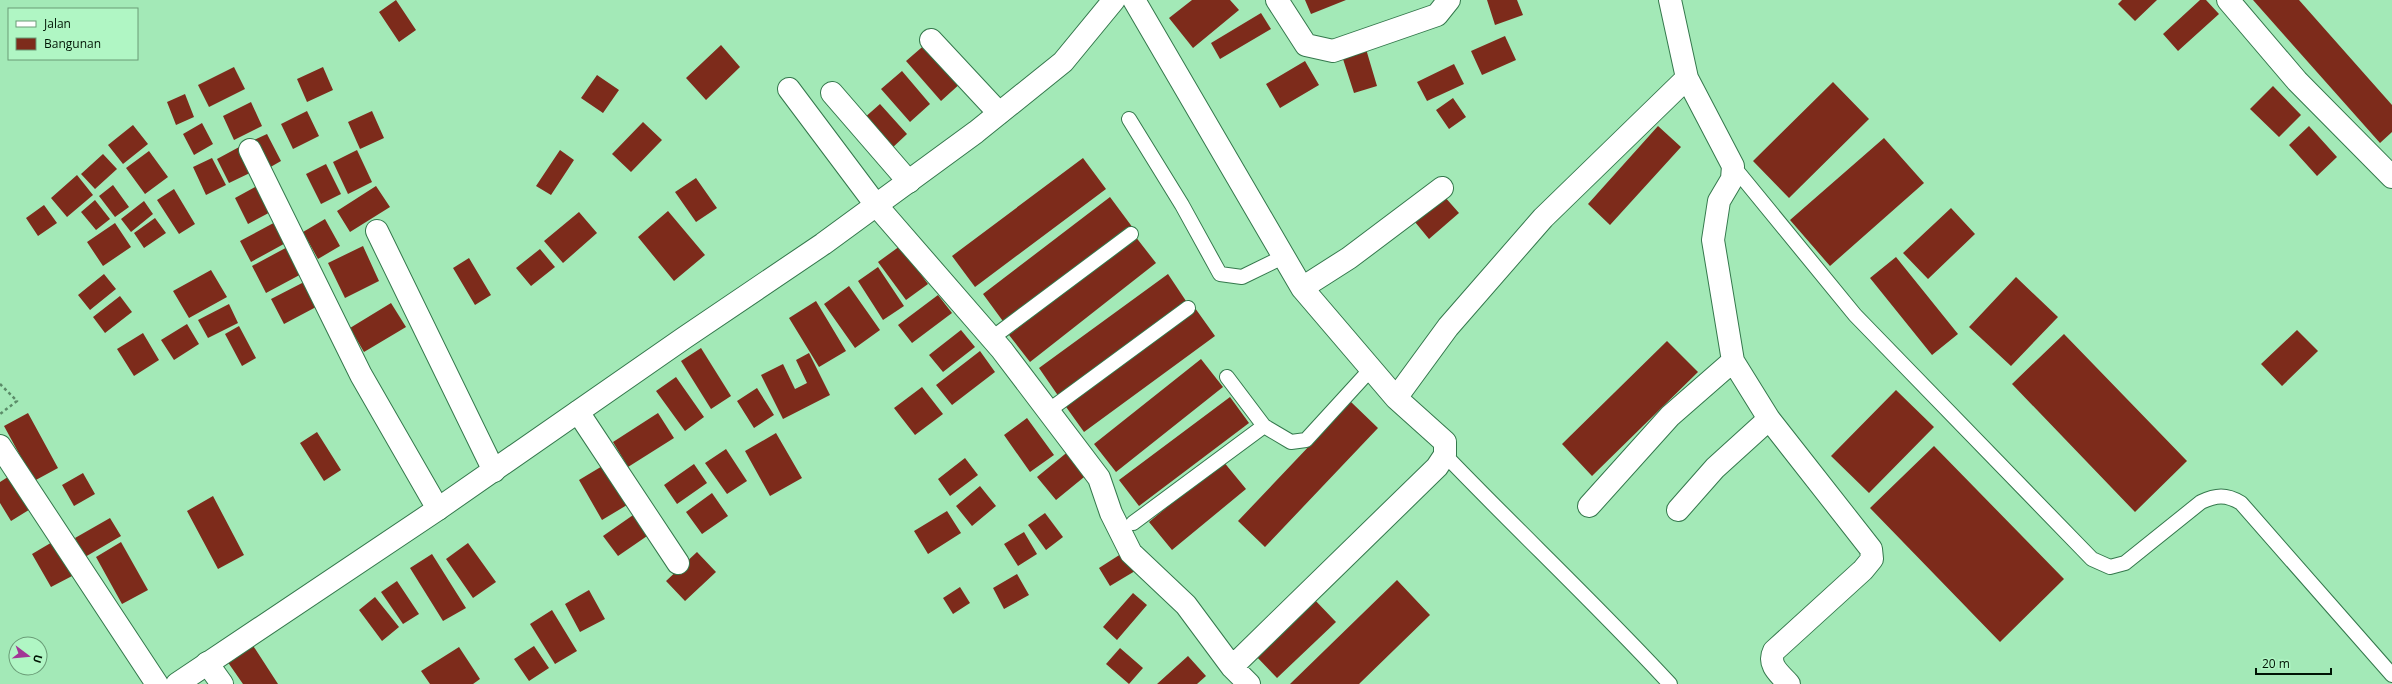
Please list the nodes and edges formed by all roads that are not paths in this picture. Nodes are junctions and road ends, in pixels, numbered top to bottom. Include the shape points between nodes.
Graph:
1 (1114, 0) edge
2 (1134, 0) edge
3 (1277, 0) edge
4 (1449, 0) edge
5 (1670, 0) edge
6 (2228, 0) edge
7 (931, 40) dead end
8 (1687, 78) junction
9 (789, 89) dead end
10 (832, 93) dead end
11 (999, 113) junction
12 (1129, 119) dead end
13 (250, 150) dead end
14 (1733, 166) junction
15 (2392, 177) edge
16 (909, 182) junction
17 (1442, 188) dead end
18 (876, 205) junction
19 (376, 231) dead end
20 (1131, 234) dead end
21 (1283, 257) junction
22 (1302, 288) junction
23 (1188, 308) dead end
24 (992, 338) junction
25 (1733, 361) junction
26 (1370, 370) junction
27 (1227, 377) dead end
28 (1396, 398) junction
29 (1048, 411) junction
30 (574, 415) junction
31 (1769, 419) junction
32 (1264, 426) junction
33 (0, 446) edge
34 (1445, 455) junction
35 (494, 471) junction
36 (1589, 506) dead end
37 (438, 509) junction
38 (1678, 510) dead end
39 (1133, 522) dead end
40 (678, 563) dead end
41 (207, 663) junction
42 (1232, 667) junction
43 (2392, 675) edge
44 (157, 684) edge
45 (177, 684) edge
46 (222, 684) edge
47 (1249, 684) edge
48 (1670, 684) edge
49 (1789, 684) edge

1 - 11 street via 1063,62
2 - 21 street
3 - 4 street via 1306,45 1333,51 1436,15
5 - 8 street
6 - 15 street via 2297,81
7 - 11 street
8 - 14 street
8 - 28 street via 1543,218 1448,327
9 - 18 street
10 - 16 street
11 - 16 street
12 - 21 lane via 1182,205 1220,274 1242,277
13 - 37 street via 361,375
14 - 25 street via 1732,179 1719,201 1713,240
14 - 43 lane via 1855,315 2092,559 2110,567 2125,563 2201,502 2212,496 2232,497
16 - 18 street
17 - 22 street via 1349,258
18 - 24 street
18 - 30 street
19 - 35 street
20 - 24 lane
21 - 22 street
22 - 26 street
23 - 29 lane
24 - 29 street
25 - 31 street
25 - 36 street via 1670,416
26 - 28 street
26 - 32 lane via 1306,440 1291,442
27 - 32 lane
28 - 34 street via 1445,442
29 - 42 street via 1099,478 1111,513 1131,553 1186,605
30 - 35 street
30 - 40 street
31 - 38 street via 1715,468
31 - 49 street via 1862,535 1871,549 1872,559 1774,651 1773,666
32 - 39 lane
33 - 44 street
34 - 42 street via 1437,467
34 - 48 lane via 1612,621
35 - 37 street
37 - 41 street
41 - 45 street
41 - 46 street
42 - 47 street

